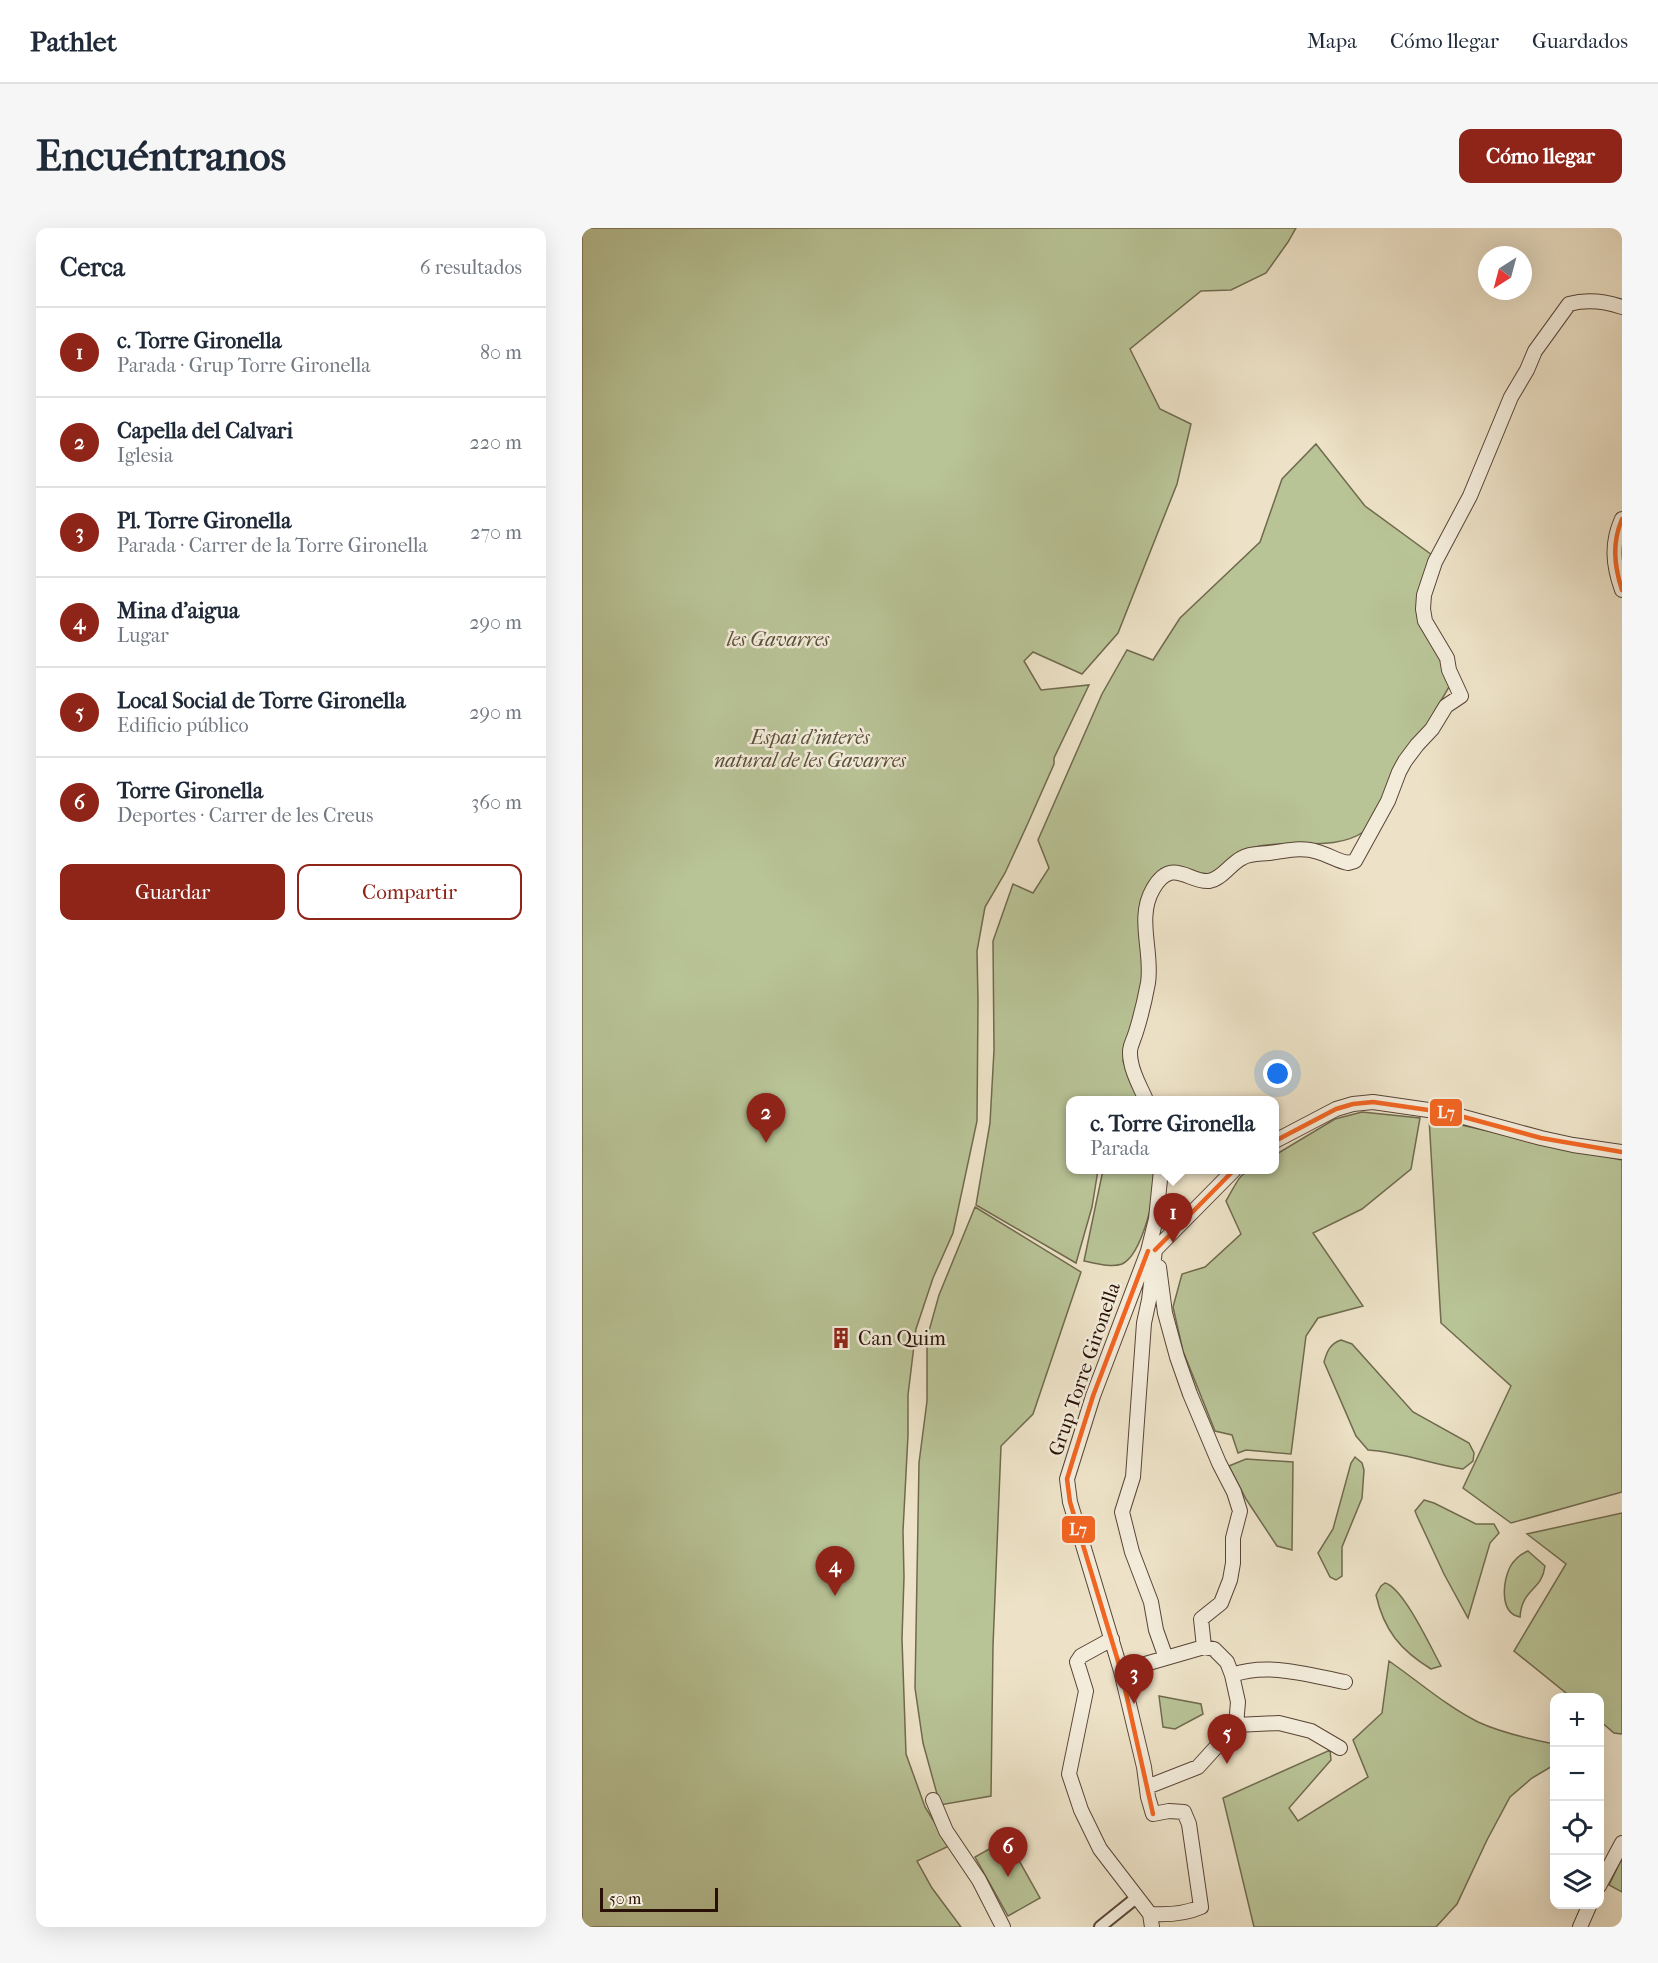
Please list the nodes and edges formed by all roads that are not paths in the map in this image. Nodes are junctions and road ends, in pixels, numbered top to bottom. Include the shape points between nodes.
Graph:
1 (1622, 307) edge
2 (1622, 519) edge
3 (1622, 590) edge
4 (1144, 1096) edge
5 (1279, 1139) edge
6 (1622, 1152) edge
7 (1161, 1174) edge
8 (1230, 1174) edge
9 (1151, 1251) junction
10 (1112, 1639) junction
11 (1204, 1647) junction
12 (1166, 1658) junction
13 (1121, 1671) junction
14 (1232, 1675) junction
15 (1345, 1682) dead end
16 (1236, 1725) junction
17 (1340, 1748) dead end
18 (1147, 1787) junction
19 (933, 1800) dead end
20 (1622, 1842) edge
21 (1604, 1876) edge
22 (1136, 1898) junction
23 (1588, 1909) edge
24 (1151, 1921) edge
25 (1003, 1927) edge
26 (1100, 1927) edge
27 (1580, 1927) edge

1 - 4 street via 1590,301 1569,304 1535,351 1511,397 1470,496 1435,562 1424,595 1425,621 1448,658 1461,696 1446,706 1405,761 1388,801 1354,861 1348,864 1312,850 1285,849 1244,856 1210,881 1184,873 1169,874 1153,889 1145,912 1148,985 1130,1044 1132,1068
2 - 3 street via 1613,545
5 - 6 street via 1336,1108 1373,1102 1449,1113 1541,1138
7 - 9 street
8 - 9 street
9 - 10 street, Grup Torre Gironella via 1093,1396 1067,1479 1070,1502
9 - 11 street via 1177,1357 1240,1510 1230,1580 1221,1603 1201,1619
9 - 12 street, Grup Torre Gironella via 1133,1477 1122,1512
10 - 13 street, Grup Torre Gironella
10 - 22 street via 1077,1662 1086,1691 1069,1774 1100,1849
11 - 12 street
11 - 14 street via 1214,1649 1227,1662
12 - 13 street
13 - 18 street, Grup Torre Gironella
14 - 15 street via 1248,1669 1284,1670
14 - 16 street via 1238,1702
16 - 17 street via 1279,1722 1311,1731
16 - 18 street via 1198,1767
18 - 24 street, Grup Torre Gironella via 1153,1814 1184,1812 1201,1906
19 - 25 street via 946,1830 979,1880
20 - 21 street
22 - 24 street
22 - 26 street
23 - 27 street

